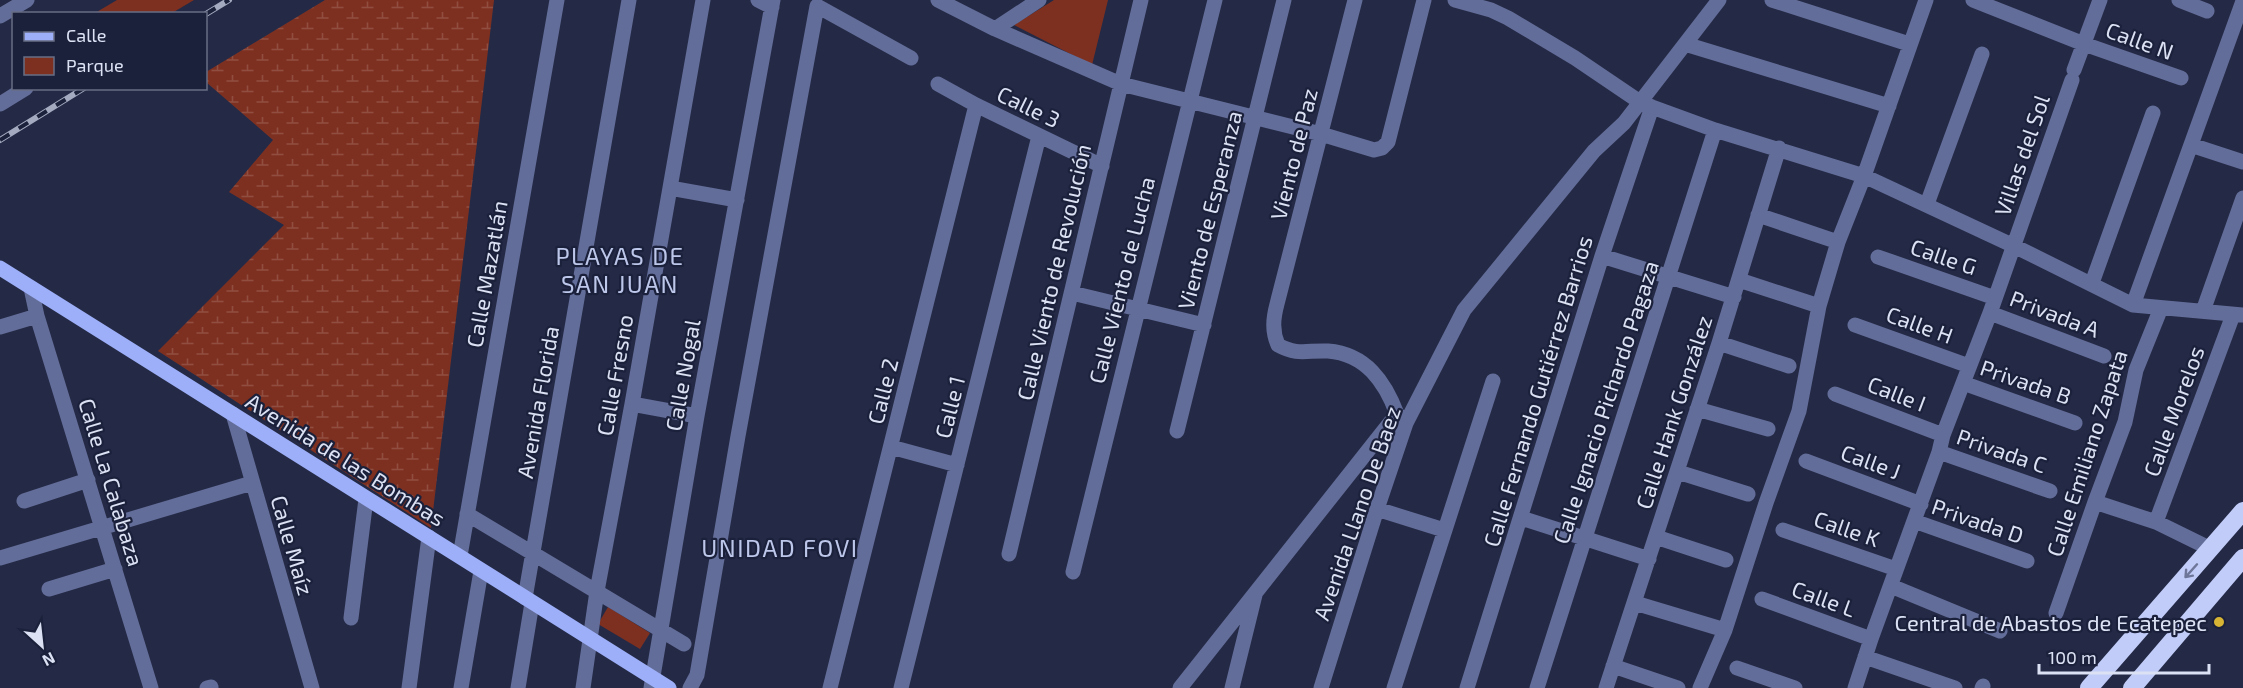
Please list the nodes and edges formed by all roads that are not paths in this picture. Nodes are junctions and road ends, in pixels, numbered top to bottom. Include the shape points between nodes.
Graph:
1 (557, 0) edge
2 (629, 0) edge
3 (702, 0) edge
4 (938, 0) edge
5 (1040, 0) edge
6 (1141, 0) edge
7 (1215, 0) edge
8 (1284, 0) edge
9 (1355, 0) edge
10 (1424, 0) edge
11 (1455, 0) edge
12 (1719, 0) edge
13 (1772, 0) edge
14 (1926, 0) edge
15 (1973, 0) edge
16 (2100, 0) edge
17 (2179, 0) edge
18 (2243, 1) edge
19 (768, 2) edge
20 (26, 4) edge
21 (1492, 5) edge
22 (2207, 10) dead end
23 (0, 16) edge
24 (995, 29) junction
25 (1685, 44) junction
26 (1909, 44) junction
27 (2084, 44) junction
28 (1982, 54) dead end
29 (911, 58) dead end
30 (2181, 78) dead end
31 (938, 84) dead end
32 (1121, 84) junction
33 (23, 90) edge
34 (1189, 101) junction
35 (0, 104) edge
36 (976, 105) junction
37 (1646, 105) junction
38 (1888, 106) junction
39 (2152, 113) dead end
40 (1255, 118) junction
41 (1714, 130) junction
42 (1321, 134) junction
43 (1039, 136) junction
44 (2191, 145) junction
45 (1779, 148) junction
46 (2243, 162) edge
47 (1102, 166) junction
48 (1864, 176) junction
49 (670, 188) junction
50 (2243, 198) edge
51 (737, 200) junction
52 (1926, 204) junction
53 (1758, 215) junction
54 (1838, 242) junction
55 (2014, 246) junction
56 (1602, 256) junction
57 (1878, 257) dead end
58 (0, 268) edge
59 (1668, 278) junction
60 (1739, 280) junction
61 (2092, 283) junction
62 (31, 288) junction
63 (1072, 293) junction
64 (1734, 297) junction
65 (1993, 305) junction
66 (2133, 305) junction
67 (1819, 306) junction
68 (2161, 308) junction
69 (1138, 309) junction
70 (2203, 311) junction
71 (2238, 315) edge
72 (37, 316) junction
73 (1204, 325) junction
74 (1855, 325) dead end
75 (0, 327) edge
76 (1719, 343) junction
77 (2104, 356) dead end
78 (1789, 366) dead end
79 (1970, 366) junction
80 (1492, 381) dead end
81 (1962, 383) junction
82 (1835, 394) dead end
83 (632, 404) junction
84 (1697, 410) junction
85 (232, 414) junction
86 (697, 416) junction
87 (1401, 419) junction
88 (2075, 423) dead end
89 (1768, 429) dead end
90 (1177, 431) dead end
91 (1943, 435) junction
92 (891, 447) junction
93 (1939, 452) junction
94 (1806, 461) dead end
95 (957, 465) junction
96 (1678, 472) junction
97 (88, 480) junction
98 (252, 483) junction
99 (2050, 491) dead end
100 (1748, 494) dead end
101 (366, 499) junction
102 (24, 501) dead end
103 (2095, 502) junction
104 (1921, 504) junction
105 (1377, 509) junction
106 (2243, 511) edge
107 (467, 514) junction
108 (1521, 518) junction
109 (1914, 521) junction
110 (2156, 522) junction
111 (102, 527) junction
112 (1444, 530) junction
113 (1783, 530) dead end
114 (429, 537) junction
115 (1656, 537) junction
116 (1584, 538) junction
117 (2211, 549) junction
118 (534, 553) junction
119 (1009, 554) dead end
120 (460, 556) junction
121 (0, 558) edge
122 (2243, 558) edge
123 (1649, 559) junction
124 (1726, 560) dead end
125 (2027, 561) dead end
126 (115, 569) junction
127 (1896, 569) junction
128 (481, 571) junction
129 (1073, 572) dead end
130 (1891, 586) junction
131 (49, 589) dead end
132 (1257, 590) junction
133 (597, 591) junction
134 (1762, 599) dead end
135 (529, 600) junction
136 (1635, 603) junction
137 (2056, 613) dead end
138 (351, 618) dead end
139 (660, 629) junction
140 (1725, 630) junction
141 (2000, 631) dead end
142 (591, 639) junction
143 (1871, 639) junction
144 (684, 644) dead end
145 (1865, 657) junction
146 (1613, 666) junction
147 (1737, 669) dead end
148 (651, 683) edge
149 (151, 688) edge
150 (312, 688) edge
151 (409, 688) edge
152 (461, 688) edge
153 (518, 688) edge
154 (583, 688) edge
155 (669, 688) edge
156 (690, 688) edge
157 (830, 688) edge
158 (901, 688) edge
159 (1180, 688) edge
160 (1232, 688) edge
161 (1322, 688) edge
162 (1394, 688) edge
163 (1467, 688) edge
164 (1537, 688) edge
165 (1606, 688) edge
166 (1678, 688) edge
167 (1700, 688) edge
168 (1795, 688) edge
169 (1855, 688) edge
170 (1955, 688) edge
171 (2089, 688) edge
172 (2132, 688) edge

1 - 107 street, Calle Mazatlán
2 - 118 street, Avenida Florida
3 - 49 street, Calle Fresno
4 - 24 street
5 - 24 street
6 - 32 street, Calle Viento de Revolución
7 - 34 street, Calle Viento de Lucha
8 - 40 street, Viento de Esperanza
9 - 42 street, Viento de Paz
10 - 42 street via 1388,142 1374,150
11 - 21 street
12 - 25 street, Avenida Llano De Baez
13 - 26 street
14 - 26 street
15 - 27 street, Calle N
16 - 27 street, Villas del Sol
17 - 22 street
18 - 44 street
19 - 51 street, Calle Nogal
20 - 23 street
21 - 37 street
24 - 32 street
25 - 37 street, Avenida Llano De Baez
25 - 38 street
26 - 38 street
27 - 30 street, Calle N
27 - 55 street, Villas del Sol
28 - 52 street
29 - 156 street via 817,6 697,675
31 - 36 street, Calle 3
32 - 34 street
32 - 47 street, Calle Viento de Revolución
33 - 35 street
34 - 40 street
34 - 69 street, Calle Viento de Lucha
36 - 43 street, Calle 3
36 - 92 street, Calle 2
37 - 41 street
37 - 56 street, Calle Fernando Gutiérrez Barrios
37 - 87 street, Avenida Llano De Baez via 1594,151 1464,310
38 - 48 street
39 - 61 street
40 - 42 street
40 - 73 street, Viento de Esperanza
41 - 45 street
41 - 59 street, Calle Ignacio Pichardo Pagaza
42 - 87 street, Viento de Paz via 1273,319 1274,334 1278,345 1290,352 1330,351 1356,360 1377,374
43 - 47 street, Calle 3
43 - 95 street, Calle 1
44 - 46 street
44 - 66 street
45 - 48 street
45 - 53 street, Calle Hank González
47 - 63 street, Calle Viento de Revolución
48 - 52 street
48 - 54 street
49 - 51 street
49 - 83 street, Calle Fresno
50 - 70 street
51 - 86 street, Calle Nogal
52 - 55 street
53 - 54 street
53 - 60 street, Calle Hank González
54 - 67 street
55 - 61 street
55 - 65 street, Villas del Sol
56 - 59 street
56 - 108 street, Calle Fernando Gutiérrez Barrios
57 - 65 street, Calle G
58 - 62 main road, Avenida de las Bombas
59 - 64 street
59 - 116 street, Calle Ignacio Pichardo Pagaza
60 - 64 street, Calle Hank González
60 - 67 street
61 - 66 street
62 - 72 street, Calle La Calabaza
62 - 85 main road, Avenida de las Bombas
63 - 69 street
63 - 119 street, Calle Viento de Revolución
64 - 76 street, Calle Hank González
65 - 77 street, Privada A
65 - 79 street, Villas del Sol
66 - 68 street
67 - 140 street via 1798,411
68 - 70 street
68 - 103 street, Calle Emiliano Zapata via 2136,370 2125,422
69 - 73 street
69 - 129 street, Calle Viento de Lucha
70 - 71 street
71 - 110 street, Calle Morelos
72 - 75 street
72 - 97 street, Calle La Calabaza
73 - 90 street, Viento de Esperanza
74 - 79 street, Calle H
76 - 78 street
76 - 84 street, Calle Hank González
79 - 81 street, Villas del Sol
80 - 112 street
81 - 88 street, Privada B
81 - 91 street, Villas del Sol
82 - 91 street, Calle I
83 - 86 street
83 - 133 street, Calle Fresno
84 - 89 street
84 - 96 street, Calle Hank González
85 - 98 street, Calle Maíz
85 - 101 main road, Avenida de las Bombas
86 - 139 street, Calle Nogal
87 - 105 street, Avenida Llano De Baez
87 - 132 street
91 - 93 street, Villas del Sol
92 - 95 street
92 - 157 street, Calle 2
93 - 99 street, Privada C
93 - 104 street, Villas del Sol
94 - 104 street, Calle J
95 - 158 street, Calle 1
96 - 100 street
96 - 115 street, Calle Hank González
97 - 102 street
97 - 111 street, Calle La Calabaza
98 - 111 street
98 - 150 street, Calle Maíz
101 - 114 main road, Avenida de las Bombas
101 - 138 street
103 - 110 street
103 - 137 street, Calle Emiliano Zapata
104 - 109 street, Villas del Sol
105 - 112 street
105 - 161 street, Avenida Llano De Baez
106 - 117 highway
107 - 118 street, Avenida de las Bombas
107 - 120 street, Calle Mazatlán
108 - 116 street
108 - 163 street, Calle Fernando Gutiérrez Barrios
109 - 125 street, Privada D
109 - 127 street, Villas del Sol
110 - 117 street
111 - 121 street
111 - 126 street, Calle La Calabaza
112 - 162 street
113 - 127 street, Calle K
114 - 120 main road, Avenida de las Bombas
114 - 151 street
115 - 123 street, Calle Hank González
115 - 124 street
116 - 123 street
116 - 164 street, Calle Ignacio Pichardo Pagaza
117 -> 171 highway
118 - 133 street, Avenida de las Bombas
118 - 135 street, Avenida Florida
120 - 128 main road, Avenida de las Bombas
122 - 172 highway
123 - 136 street, Calle Hank González
126 - 131 street
126 - 149 street, Calle La Calabaza
127 - 130 street, Villas del Sol
128 - 135 main road, Avenida de las Bombas
128 - 152 street
130 - 141 street
130 - 143 street, Villas del Sol
132 - 159 street
132 - 160 street
133 - 139 street, Avenida de las Bombas
133 - 142 street, Calle Fresno
134 - 143 street, Calle L
135 - 142 main road, Avenida de las Bombas
135 - 153 street, Avenida Florida
136 - 140 street
136 - 146 street, Calle Hank González
139 - 144 street, Avenida de las Bombas
139 - 148 street, Calle Nogal
140 - 167 street
142 - 148 main road, Avenida de las Bombas
142 - 154 street, Calle Fresno
143 - 145 street, Villas del Sol
145 - 169 street, Villas del Sol
145 - 170 street
146 - 165 street, Calle Hank González
146 - 166 street
147 - 168 street
148 - 155 main road, Avenida de las Bombas

